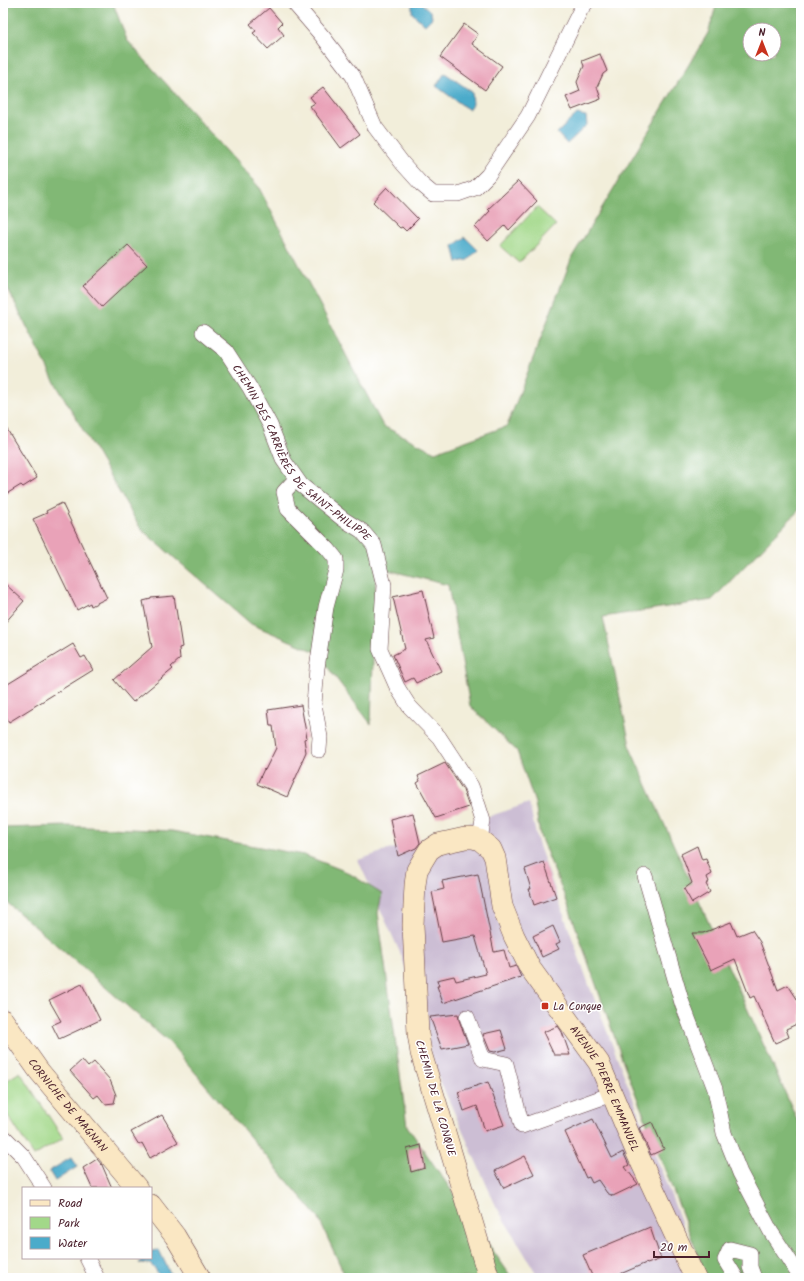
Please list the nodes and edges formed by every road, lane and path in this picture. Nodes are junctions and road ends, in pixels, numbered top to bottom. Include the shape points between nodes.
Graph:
1 (294, 3) edge
2 (586, 3) edge
3 (203, 332) dead end
4 (296, 479) junction
5 (319, 750) dead end
6 (480, 840) junction
7 (645, 876) dead end
8 (467, 1017) dead end
9 (3, 1020) edge
10 (612, 1094) junction
11 (3, 1136) edge
12 (43, 1187) edge
13 (136, 1187) edge
14 (152, 1206) edge
15 (88, 1259) edge
16 (97, 1278) edge
17 (200, 1278) edge
18 (489, 1278) edge
19 (695, 1278) edge
20 (736, 1278) edge
21 (754, 1278) edge
22 (801, 1278) edge

1 - 2 street via 353,76 375,127 403,164 433,194 458,194 475,188 488,175 528,116
3 - 4 street, CHEMIN DES CARRIÈRES DE SAINT-PHILIPPE via 226,352 250,388 270,425 284,461
4 - 5 street via 284,492 288,509 336,559 317,668 314,704 320,736
4 - 6 street, CHEMIN DES CARRIÈRES DE SAINT-PHILIPPE via 362,531 374,545 384,585 380,649 397,687 409,706 439,738 471,786 483,821
6 - 10 street, AVENUE PIERRE EMMANUEL via 491,849 495,858 502,906 530,968 599,1063
6 - 18 street, CHEMIN DE LA CONQUE via 465,838 438,844 429,850 417,870 413,925 421,1053
7 - 22 street via 682,1003 715,1089 724,1133 740,1173 771,1232
8 - 10 street via 483,1059 506,1064 522,1126
9 - 13 street, CORNICHE DE MAGNAN via 38,1071
10 - 19 street, AVENUE PIERRE EMMANUEL
11 - 12 street via 24,1157
14 - 17 street via 175,1236
15 - 16 street
20 - 21 street via 725,1260 730,1249 750,1254 750,1267

